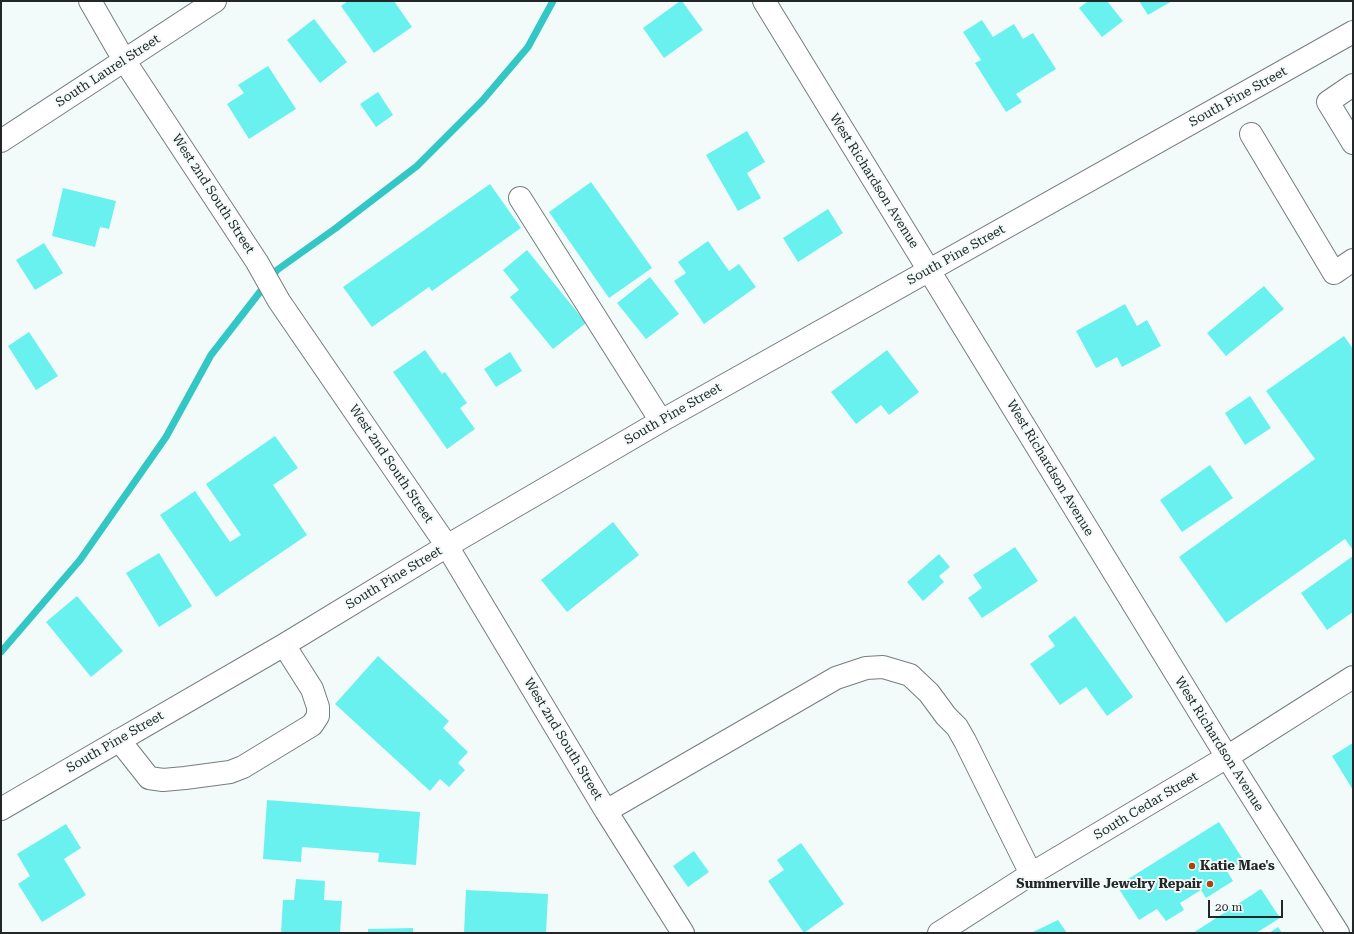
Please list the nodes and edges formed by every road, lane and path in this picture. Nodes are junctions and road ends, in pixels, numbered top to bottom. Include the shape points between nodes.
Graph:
1 (90, 1) edge
2 (215, 1) edge
3 (764, 1) edge
4 (1353, 32) edge
5 (124, 60) junction
6 (1353, 85) edge
7 (1251, 134) dead end
8 (1, 141) edge
9 (1353, 143) edge
10 (520, 198) dead end
11 (1353, 260) edge
12 (929, 270) junction
13 (661, 421) junction
14 (447, 546) junction
15 (284, 645) junction
16 (1353, 677) edge
17 (119, 740) junction
18 (1227, 757) junction
19 (1, 809) edge
20 (606, 811) junction
21 (1031, 874) junction
22 (684, 933) edge
23 (939, 933) edge
24 (1338, 933) edge

1 - 5 street, West 2nd South Street
2 - 5 street, South Laurel Street
3 - 12 street, West Richardson Avenue
4 - 12 street, South Pine Street
5 - 8 street, South Laurel Street
5 - 14 street, West 2nd South Street via 257,262 279,301
6 - 9 street via 1328,102
7 - 11 street via 1334,273
10 - 13 street
12 - 13 street, South Pine Street
12 - 18 street, West Richardson Avenue
13 - 14 street, South Pine Street
14 - 15 street, South Pine Street
14 - 20 street, West 2nd South Street
15 - 17 street, South Pine Street
15 - 17 street via 312,689 318,716 312,724 242,767 230,772 185,778 149,778
16 - 18 street, South Cedar Street
17 - 19 street, South Pine Street
18 - 21 street, South Cedar Street
18 - 24 street, West Richardson Avenue
20 - 21 street via 836,678 866,668 883,667 910,675 929,693 956,727
20 - 22 street, West 2nd South Street
21 - 23 street, South Cedar Street

